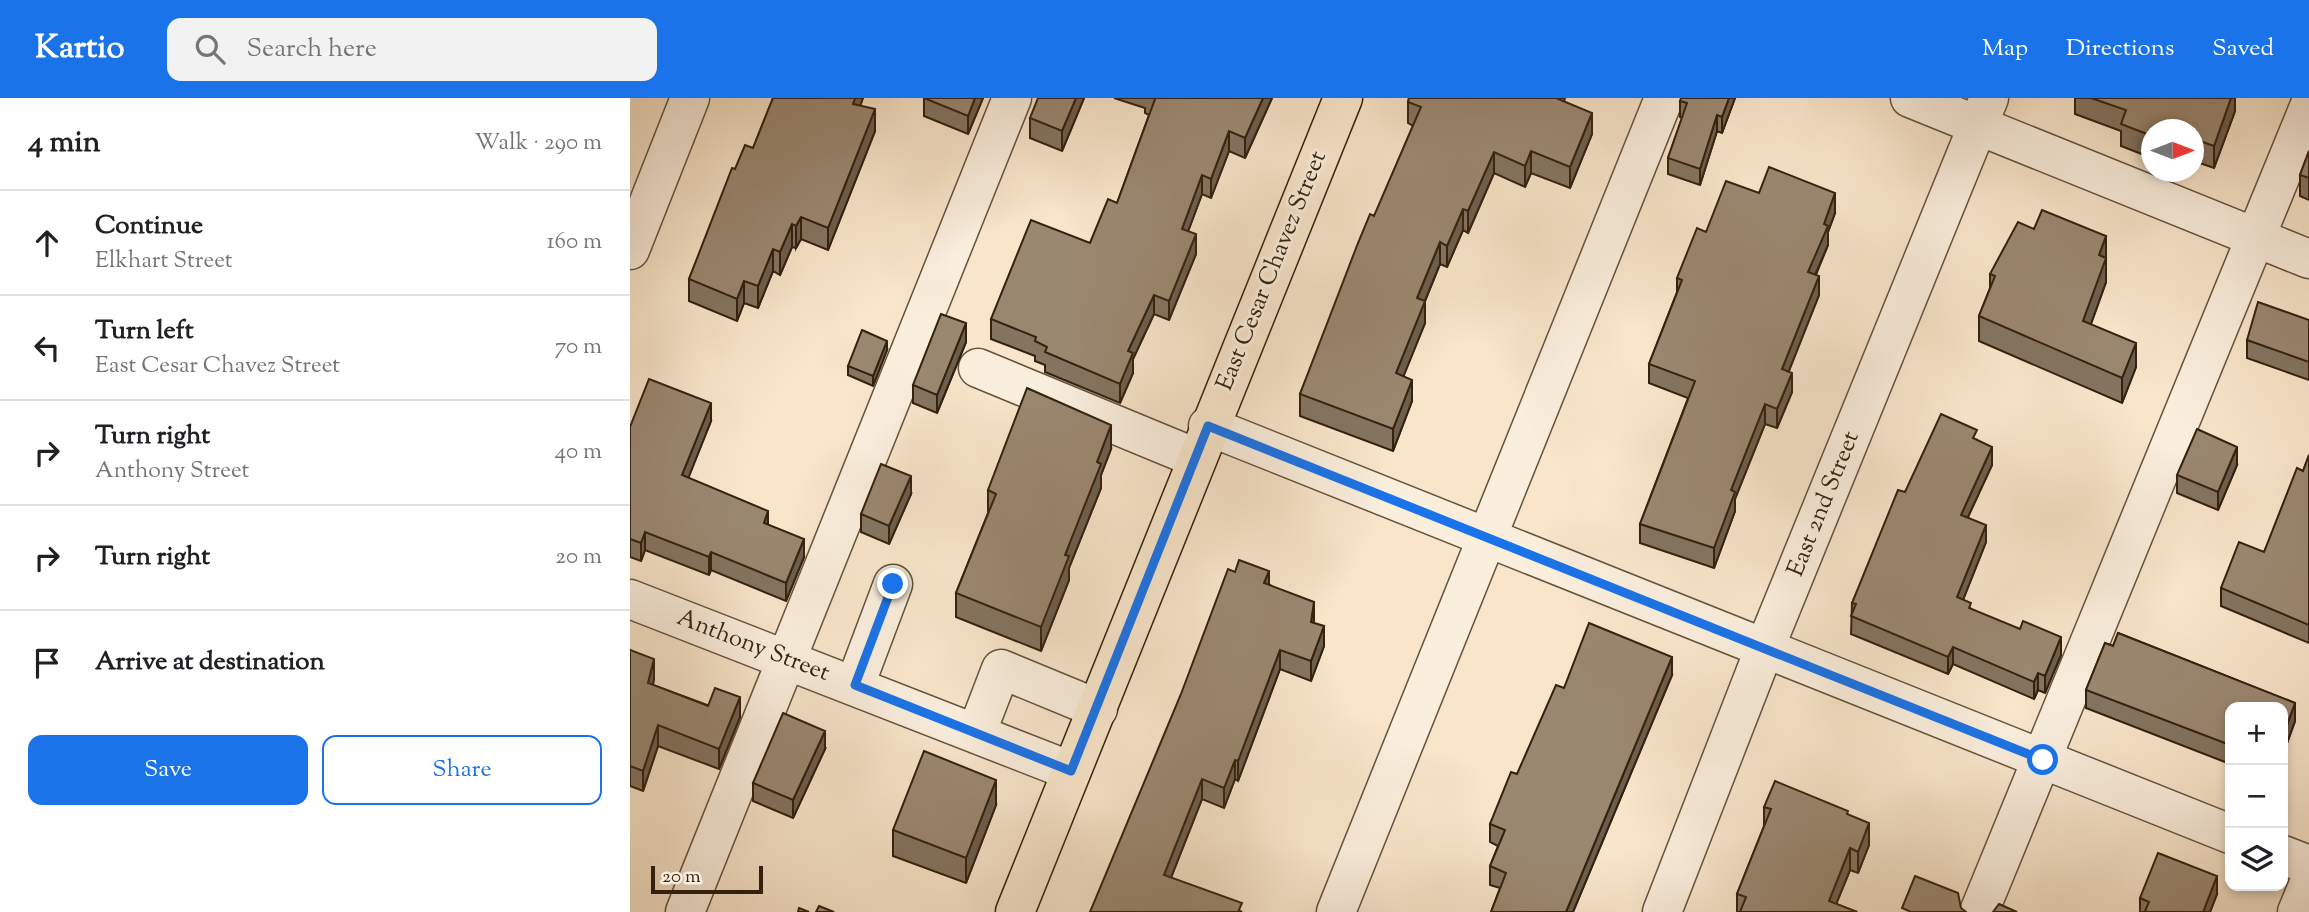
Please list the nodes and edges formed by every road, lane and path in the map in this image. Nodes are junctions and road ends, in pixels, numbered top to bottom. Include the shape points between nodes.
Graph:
1 (690, 98) edge
2 (1012, 98) edge
3 (1343, 98) edge
4 (1664, 98) edge
5 (1910, 98) edge
6 (2309, 107) edge
7 (1984, 112) edge
8 (2256, 239) junction
9 (630, 250) edge
10 (2309, 259) edge
11 (978, 368) dead end
12 (1202, 442) junction
13 (1488, 537) junction
14 (893, 584) dead end
15 (630, 599) edge
16 (1765, 650) junction
17 (785, 658) junction
18 (855, 685) junction
19 (1098, 709) junction
20 (976, 734) junction
21 (2043, 760) junction
22 (1071, 771) junction
23 (2225, 832) edge
24 (2288, 857) edge
25 (2309, 865) edge
26 (2309, 883) edge
27 (685, 912) edge
28 (1015, 912) edge
29 (1336, 912) edge
30 (1662, 912) edge
31 (1979, 912) edge
32 (2297, 912) edge

1 - 9 street
2 - 17 street
3 - 12 main road, East Cesar Chavez Street
4 - 13 street
5 - 7 street
6 - 8 street
7 - 8 street
7 - 16 street, East 2nd Street
8 - 10 street
8 - 21 street
11 - 12 street
12 - 13 street
12 - 19 main road, East Cesar Chavez Street
13 - 16 street
13 - 29 street
14 - 18 street
15 - 17 street, Anthony Street
16 - 21 street
16 - 30 street, East 2nd Street
17 - 18 street, Anthony Street
17 - 27 street
18 - 20 street, Anthony Street
19 - 20 street via 1001,669
19 - 22 main road, East Cesar Chavez Street
20 - 22 street, Anthony Street
21 - 23 street
21 - 31 street
22 - 28 main road, East Cesar Chavez Street
24 - 25 street
26 - 32 street

